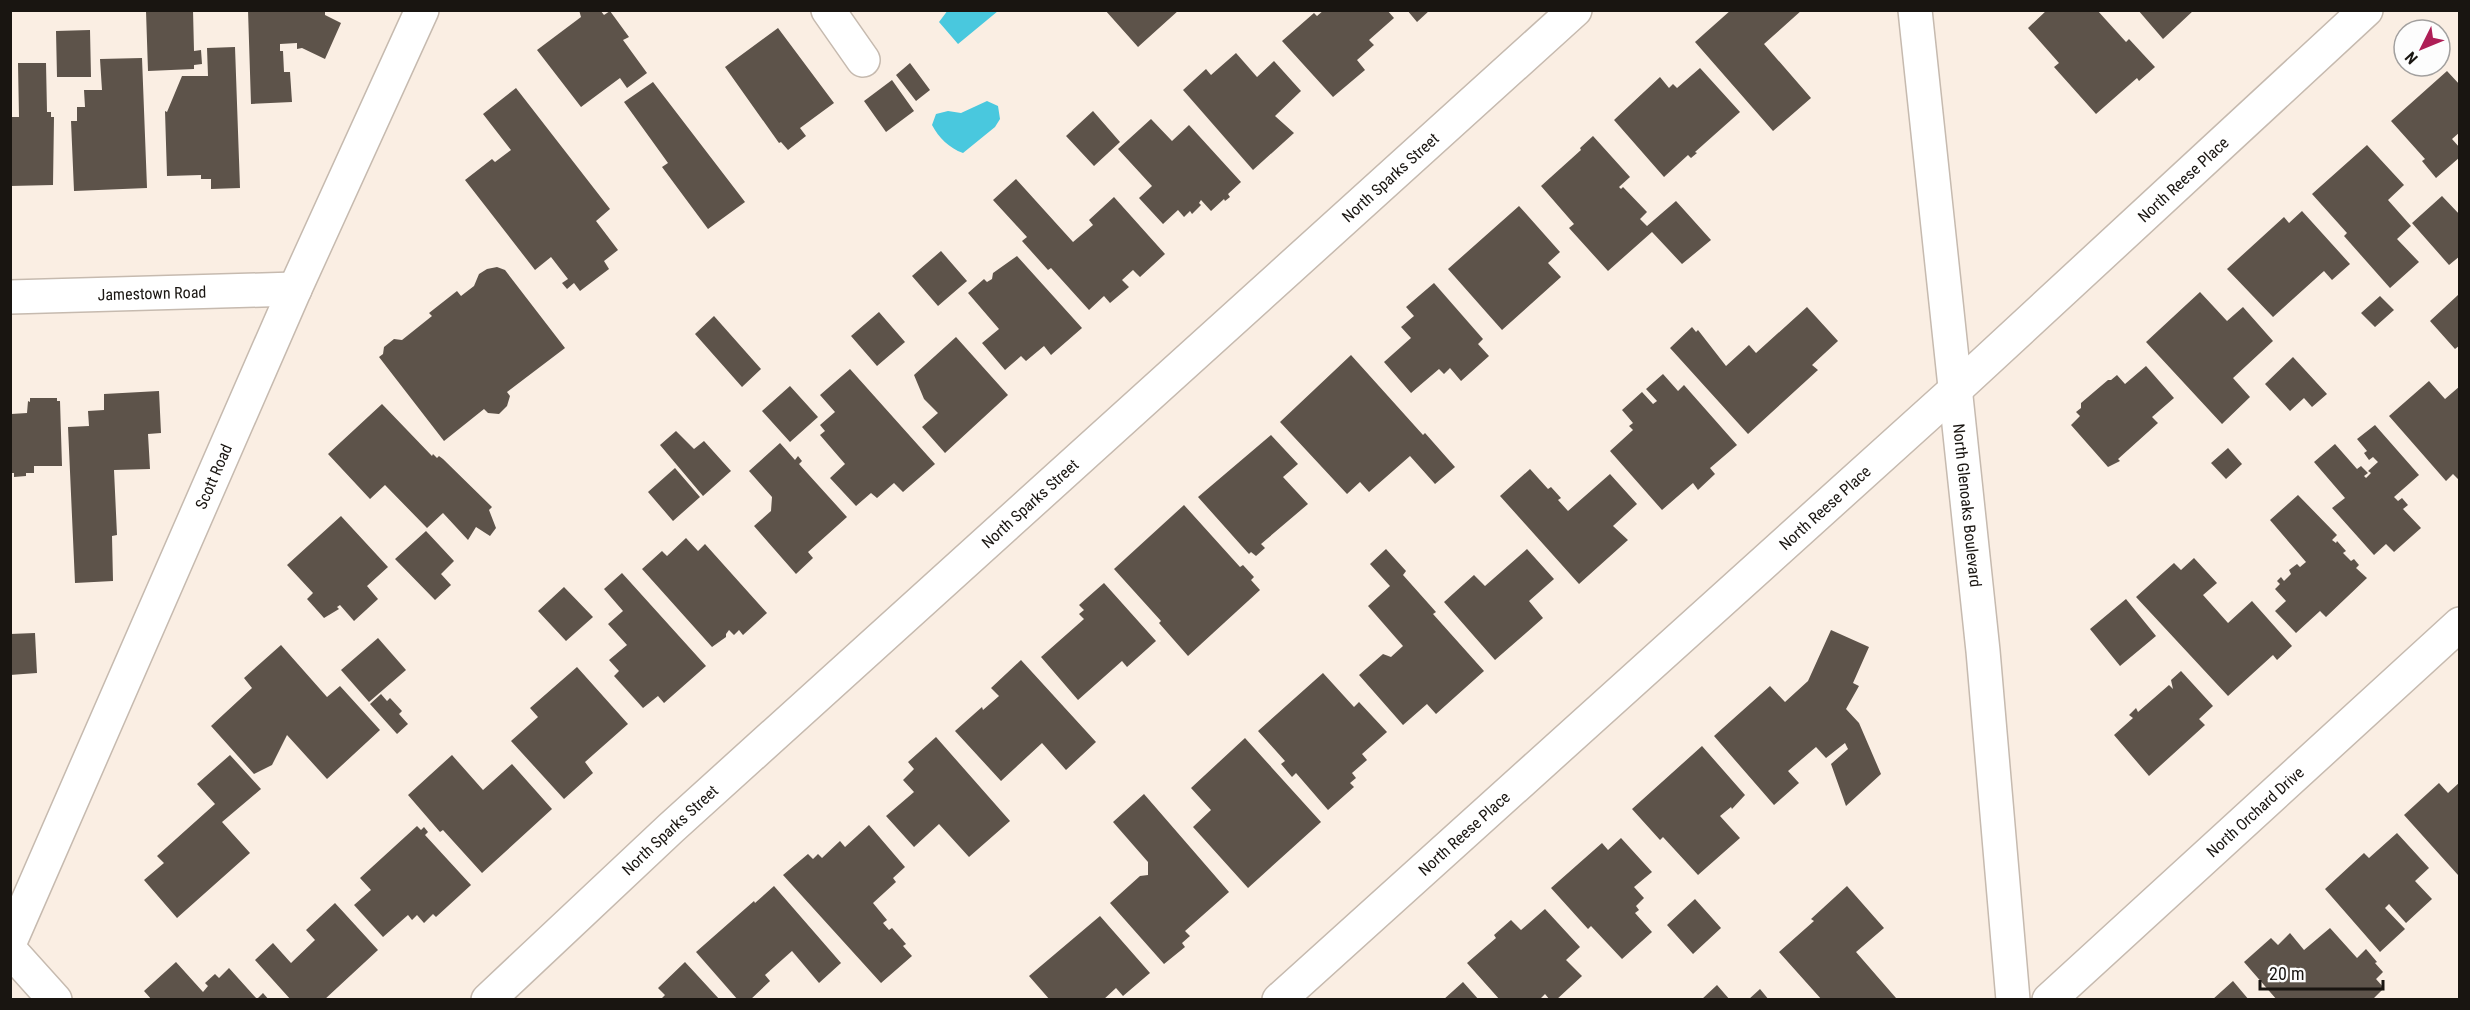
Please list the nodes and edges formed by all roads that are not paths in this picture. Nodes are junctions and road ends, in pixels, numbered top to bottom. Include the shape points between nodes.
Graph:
1 (422, 10) edge
2 (828, 10) edge
3 (1575, 10) edge
4 (1915, 10) edge
5 (2366, 10) edge
6 (863, 60) dead end
7 (295, 289) junction
8 (10, 297) edge
9 (1955, 390) junction
10 (2460, 624) edge
11 (10, 942) edge
12 (10, 950) edge
13 (55, 999) edge
14 (488, 999) edge
15 (1279, 999) edge
16 (2013, 999) edge
17 (2049, 999) edge

1 - 7 street, Scott Road
2 - 6 street
3 - 14 street, North Sparks Street via 680,820
4 - 9 street, North Glenoaks Boulevard
5 - 9 street, North Reese Place
7 - 8 street, Jamestown Road
7 - 11 street, Scott Road
9 - 15 street, North Reese Place
9 - 16 street, North Glenoaks Boulevard via 1983,651
10 - 17 street, North Orchard Drive
12 - 13 street

